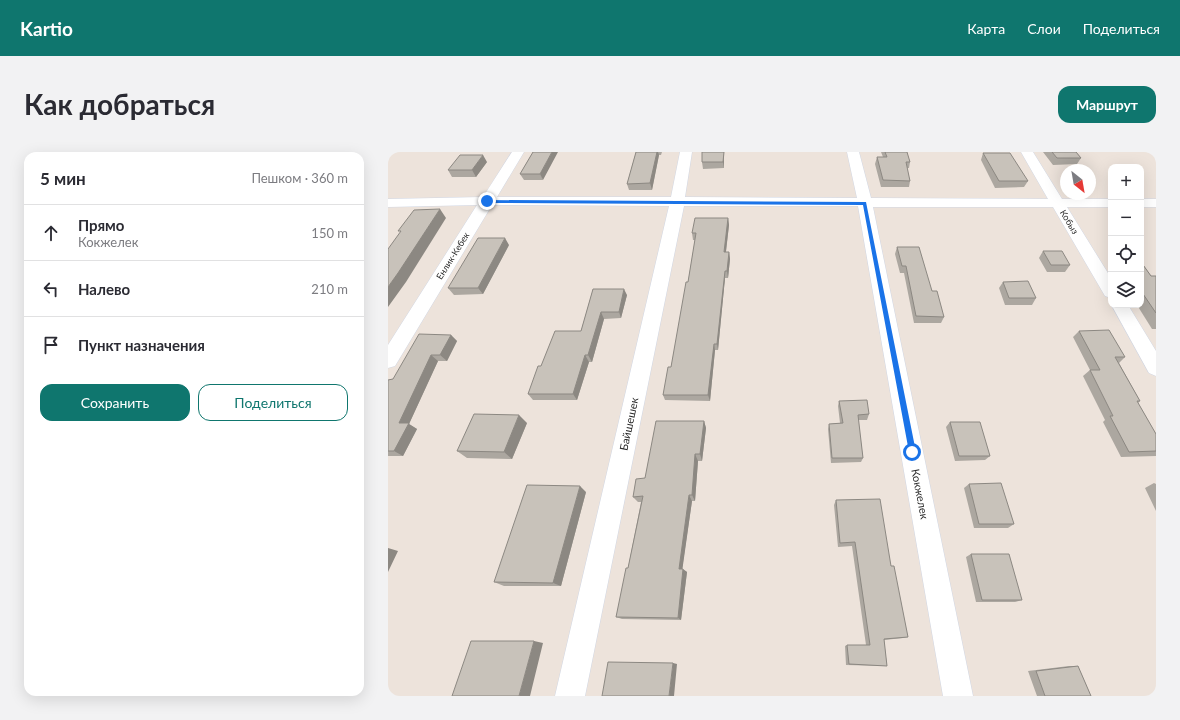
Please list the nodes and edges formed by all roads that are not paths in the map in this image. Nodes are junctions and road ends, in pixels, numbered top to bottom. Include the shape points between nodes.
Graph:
1 (518, 152) edge
2 (686, 152) edge
3 (853, 152) edge
4 (1027, 152) edge
5 (487, 201) junction
6 (1058, 202) junction
7 (388, 203) edge
8 (677, 203) junction
9 (865, 203) junction
10 (1108, 203) edge
11 (1144, 203) edge
12 (1156, 203) edge
13 (1108, 287) edge
14 (1121, 308) edge
15 (388, 361) edge
16 (1156, 368) edge
17 (570, 696) edge
18 (958, 696) edge

1 - 5 street, Енлик-Кебек
2 - 8 street, Байшешек
3 - 9 street, Кокжелек
4 - 6 street, Кобыз
5 - 7 street
5 - 8 street
5 - 15 street, Енлик-Кебек
6 - 9 street
6 - 10 street
6 - 13 street, Кобыз
8 - 9 street
8 - 17 street, Байшешек
9 - 18 street, Кокжелек
11 - 12 street
14 - 16 street

